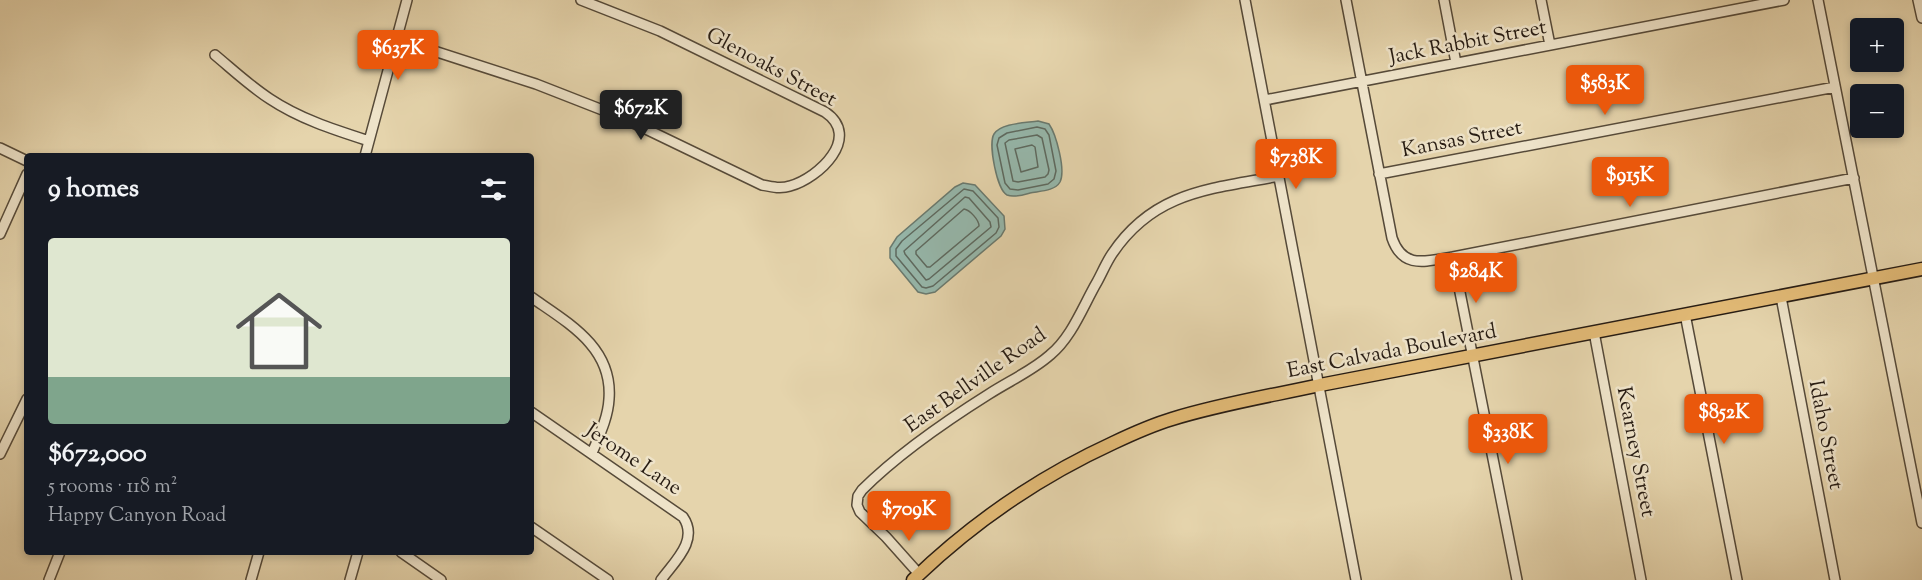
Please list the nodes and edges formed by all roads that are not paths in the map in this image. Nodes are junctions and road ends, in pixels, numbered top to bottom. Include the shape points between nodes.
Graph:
1 (407, 0) edge
2 (580, 0) edge
3 (1245, 0) edge
4 (1346, 0) edge
5 (1444, 0) edge
6 (1541, 0) edge
7 (1784, 0) edge
8 (1818, 0) edge
9 (1918, 0) edge
10 (1922, 18) edge
11 (397, 39) junction
12 (1550, 45) junction
13 (215, 55) dead end
14 (1455, 63) junction
15 (1362, 82) junction
16 (1835, 87) junction
17 (1264, 100) junction
18 (369, 141) junction
19 (0, 148) edge
20 (366, 153) edge
21 (24, 160) edge
22 (1379, 174) junction
23 (1279, 176) junction
24 (1854, 178) junction
25 (24, 181) edge
26 (0, 234) edge
27 (1453, 257) junction
28 (1922, 269) edge
29 (1874, 279) junction
30 (1780, 297) junction
31 (534, 299) edge
32 (1685, 314) junction
33 (1594, 332) junction
34 (1472, 356) junction
35 (1320, 385) junction
36 (24, 405) edge
37 (534, 414) edge
38 (592, 453) junction
39 (0, 454) edge
40 (1922, 523) edge
41 (534, 529) edge
42 (59, 555) edge
43 (258, 555) edge
44 (357, 555) edge
45 (405, 555) edge
46 (916, 577) edge
47 (49, 580) edge
48 (251, 580) edge
49 (350, 580) edge
50 (441, 580) edge
51 (608, 580) edge
52 (662, 580) edge
53 (1356, 580) edge
54 (1517, 580) edge
55 (1641, 580) edge
56 (1737, 580) edge
57 (1836, 580) edge

1 - 11 street
2 - 11 street, Glenoaks Street via 660,31 833,118 840,132 832,155 800,183 774,188 762,185 569,96
3 - 17 street
4 - 15 street
5 - 14 street
6 - 12 street
7 - 12 street, Jack Rabbit Street
8 - 16 street
9 - 10 street
11 - 18 street
12 - 14 street, Jack Rabbit Street
13 - 18 street via 280,105
14 - 15 street, Jack Rabbit Street
15 - 17 street, Jack Rabbit Street
15 - 22 street
16 - 22 street, Kansas Street
16 - 24 street
17 - 23 street
18 - 20 street
19 - 21 street
22 - 27 street via 1395,249 1412,261
23 - 35 street
23 - 46 street, East Bellville Road via 1182,196 1138,224 1112,254 1074,325 1052,354 940,426 862,490 857,505 860,512
24 - 27 street
24 - 29 street
25 - 26 street
27 - 34 street
28 - 29 main road, East Calvada Boulevard
29 - 30 main road, East Calvada Boulevard
29 - 40 street
30 - 32 main road, East Calvada Boulevard
30 - 57 street, Idaho Street
31 - 38 street via 592,343 605,368 609,400
32 - 33 main road, East Calvada Boulevard
32 - 56 street
33 - 34 main road, East Calvada Boulevard
33 - 55 street, Kearney Street
34 - 35 main road, East Calvada Boulevard
34 - 54 street
35 - 46 main road, East Calvada Boulevard via 1170,419 1083,457 1001,507
35 - 53 street
36 - 39 street
37 - 38 street, Jerome Lane
38 - 52 street, Jerome Lane via 687,522 687,543
41 - 51 street
42 - 47 street
43 - 48 street
44 - 49 street
45 - 50 street

